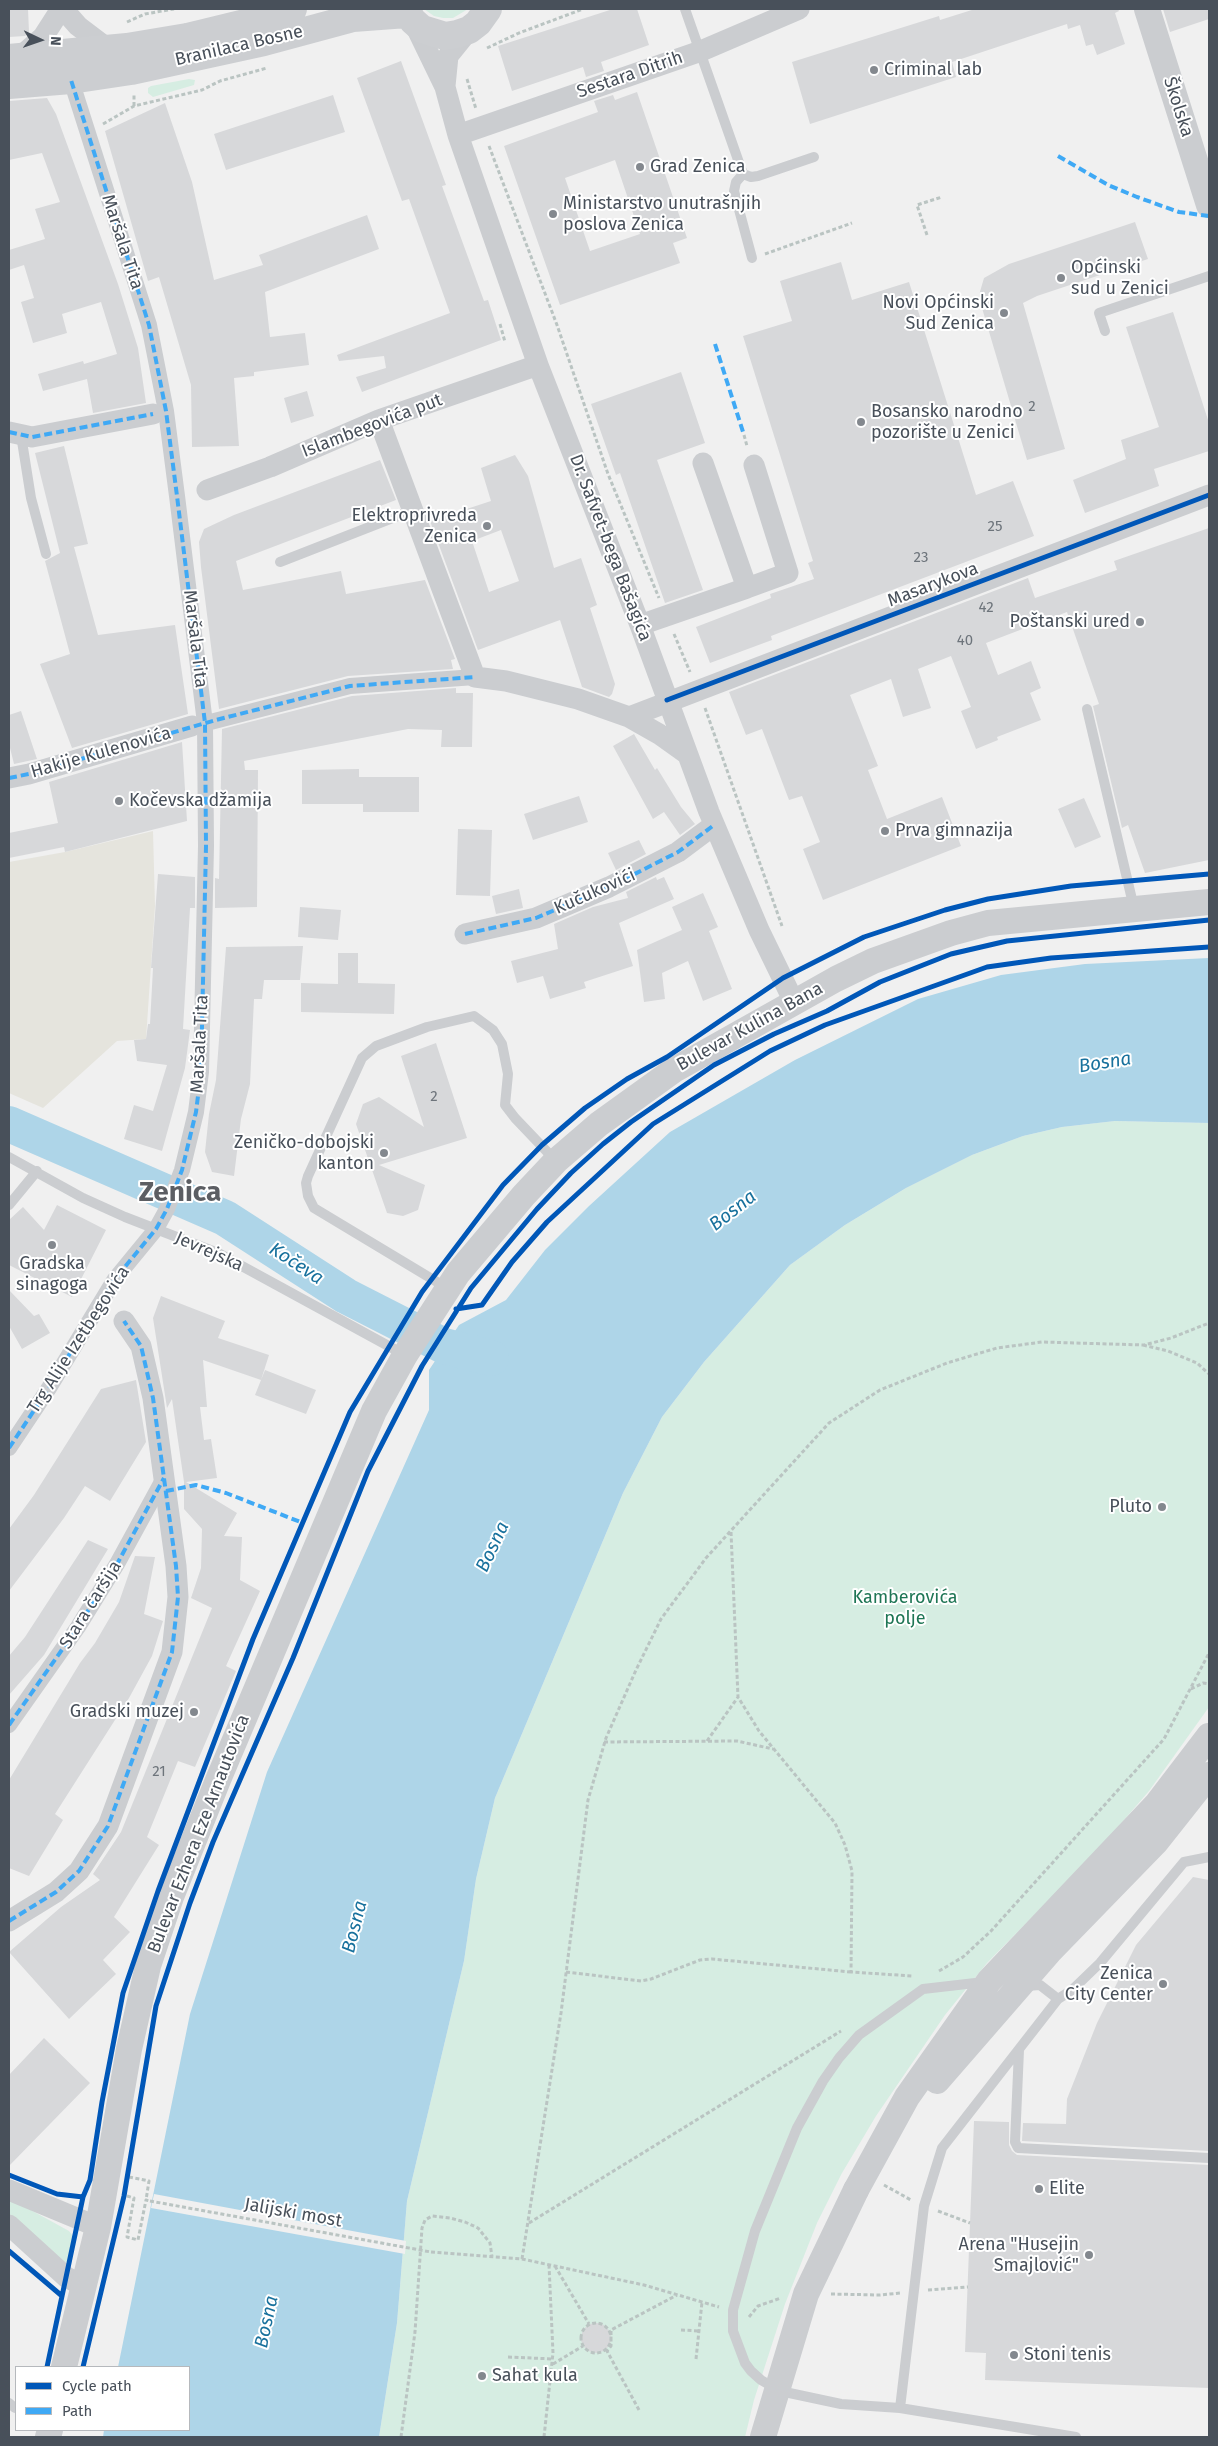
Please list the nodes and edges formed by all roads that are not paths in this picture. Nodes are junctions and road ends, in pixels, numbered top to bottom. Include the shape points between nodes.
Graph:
1 (62, 9) edge
2 (293, 9) edge
3 (685, 9) edge
4 (799, 9) edge
5 (1147, 9) edge
6 (408, 15) edge
7 (484, 22) edge
8 (107, 48) junction
9 (701, 51) junction
10 (15, 58) edge
11 (71, 80) junction
12 (9, 85) edge
13 (445, 86) junction
14 (458, 135) junction
15 (814, 157) dead end
16 (743, 174) junction
17 (1209, 205) edge
18 (752, 258) road end
19 (1209, 276) edge
20 (1105, 331) dead end
21 (538, 365) junction
22 (153, 414) dead end
23 (379, 420) junction
24 (15, 434) edge
25 (703, 463) dead end
26 (754, 465) dead end
27 (207, 490) dead end
28 (1209, 494) edge
29 (413, 510) junction
30 (46, 554) dead end
31 (280, 562) dead end
32 (747, 588) junction
33 (640, 625) junction
34 (475, 677) junction
35 (667, 700) junction
36 (1088, 709) dead end
37 (629, 717) junction
38 (199, 725) junction
39 (687, 754) junction
40 (9, 778) edge
41 (714, 825) junction
42 (1209, 902) edge
43 (1134, 909) junction
44 (465, 934) dead end
45 (794, 1002) junction
46 (9, 1156) edge
47 (556, 1161) junction
48 (37, 1171) junction
49 (9, 1205) edge
50 (167, 1209) joint
51 (156, 1229) junction
52 (443, 1294) junction
53 (124, 1321) dead end
54 (405, 1355) junction
55 (9, 1448) edge
56 (164, 1478) junction
57 (9, 1725) edge
58 (1209, 1736) edge
59 (1209, 1775) edge
60 (1208, 1855) edge
61 (9, 1921) edge
62 (989, 1981) junction
63 (1020, 1986) junction
64 (1058, 1999) junction
65 (1019, 2050) junction
66 (1209, 2158) edge
67 (9, 2190) edge
68 (856, 2190) junction
69 (9, 2225) edge
70 (98, 2227) junction
71 (84, 2286) junction
72 (64, 2366) edge
73 (900, 2408) junction
74 (763, 2437) edge
75 (1076, 2437) edge

1 - 8 street
1 - 10 street via 43,37
2 - 8 main road, Branilaca Bosne via 187,37
3 - 9 lane
4 - 9 street, Sestara Ditrih
5 - 17 street, Školska
6 - 7 main road via 422,29 439,35 457,34
6 - 11 main road, Branilaca Bosne via 353,18 188,59
6 - 13 street, Dr. Safvet-bega Bašagića
7 - 13 street, Dr. Safvet-bega Bašagića via 448,56
8 - 10 main road, Branilaca Bosne
9 - 14 street, Sestara Ditrih
9 - 16 lane
11 - 12 main road, Branilaca Bosne
11 - 38 street, Maršala Tita via 149,325 166,411
13 - 14 street, Dr. Safvet-bega Bašagića
14 - 21 street, Dr. Safvet-bega Bašagića
15 - 16 lane via 758,176
16 - 18 lane via 734,191
19 - 20 lane via 1099,313
21 - 23 street, Islambegovića put
21 - 33 street, Dr. Safvet-bega Bašagića
22 - 24 street via 43,435
23 - 27 street, Islambegovića put
23 - 29 street
24 - 30 lane
25 - 32 street
26 - 32 street via 788,573
28 - 35 street, Masarykova
29 - 31 lane
29 - 34 street
32 - 33 street
33 - 35 street, Dr. Safvet-bega Bašagića
34 - 37 street via 506,681 578,699
34 - 38 street via 350,686
35 - 37 street, Masarykova
35 - 39 street, Dr. Safvet-bega Bašagića
36 - 43 lane
37 - 39 street
38 - 40 street, Hakije Kulenovića
38 - 50 street, Maršala Tita via 206,846 201,1072 196,1112 182,1170
39 - 41 street, Dr. Safvet-bega Bašagića
41 - 44 street, Kučukovići via 678,852 609,887 536,918
41 - 45 street, Dr. Safvet-bega Bašagića
42 - 43 street, Bulevar Kulina Bana
43 - 45 street, Bulevar Kulina Bana via 988,923 951,933 873,961
45 - 47 street, Bulevar Kulina Bana via 674,1070 599,1124
46 - 48 lane, Jevrejska
47 - 52 street, Bulevar Kulina Bana
47 - 52 lane via 505,1105 508,1074 502,1044 493,1030 474,1016 376,1046 362,1058 308,1176 308,1196 314,1208
48 - 49 lane
48 - 51 lane, Jevrejska via 84,1198
50 - 51 street, Trg Alije Izetbegovića
51 - 54 lane, Jevrejska via 218,1253
51 - 55 street, Trg Alije Izetbegovića via 115,1279
52 - 54 street, Bulevar Kulina Bana
53 - 56 street via 141,1346 148,1372
54 - 70 street, Bulevar Ezhera Eze Arnautovića via 374,1411 338,1493 171,1896 148,1966 128,2049
56 - 57 street, Stara čaršija via 78,1627
56 - 61 street via 178,1598 172,1652 158,1693 108,1826 92,1853 79,1871 56,1892
58 - 62 street via 1157,1804
59 - 63 street via 1156,1842
60 - 64 lane via 1184,1862 1100,1963
62 - 63 lane
62 - 68 street via 907,2097
62 - 73 lane via 923,1989 859,2035 840,2058 797,2128 755,2231 733,2310 736,2340 746,2363 761,2380 780,2391 803,2397 841,2404
63 - 64 lane via 1040,1985
63 - 68 street via 889,2140
64 - 65 lane
65 - 66 lane via 1015,2142 1018,2148
65 - 73 lane via 942,2148 924,2206
67 - 70 street
68 - 74 street, bridge via 794,2296
69 - 71 street via 66,2277
70 - 71 street, Bulevar Ezhera Eze Arnautovića
71 - 72 street, Bulevar Ezhera Eze Arnautovića
73 - 75 lane

